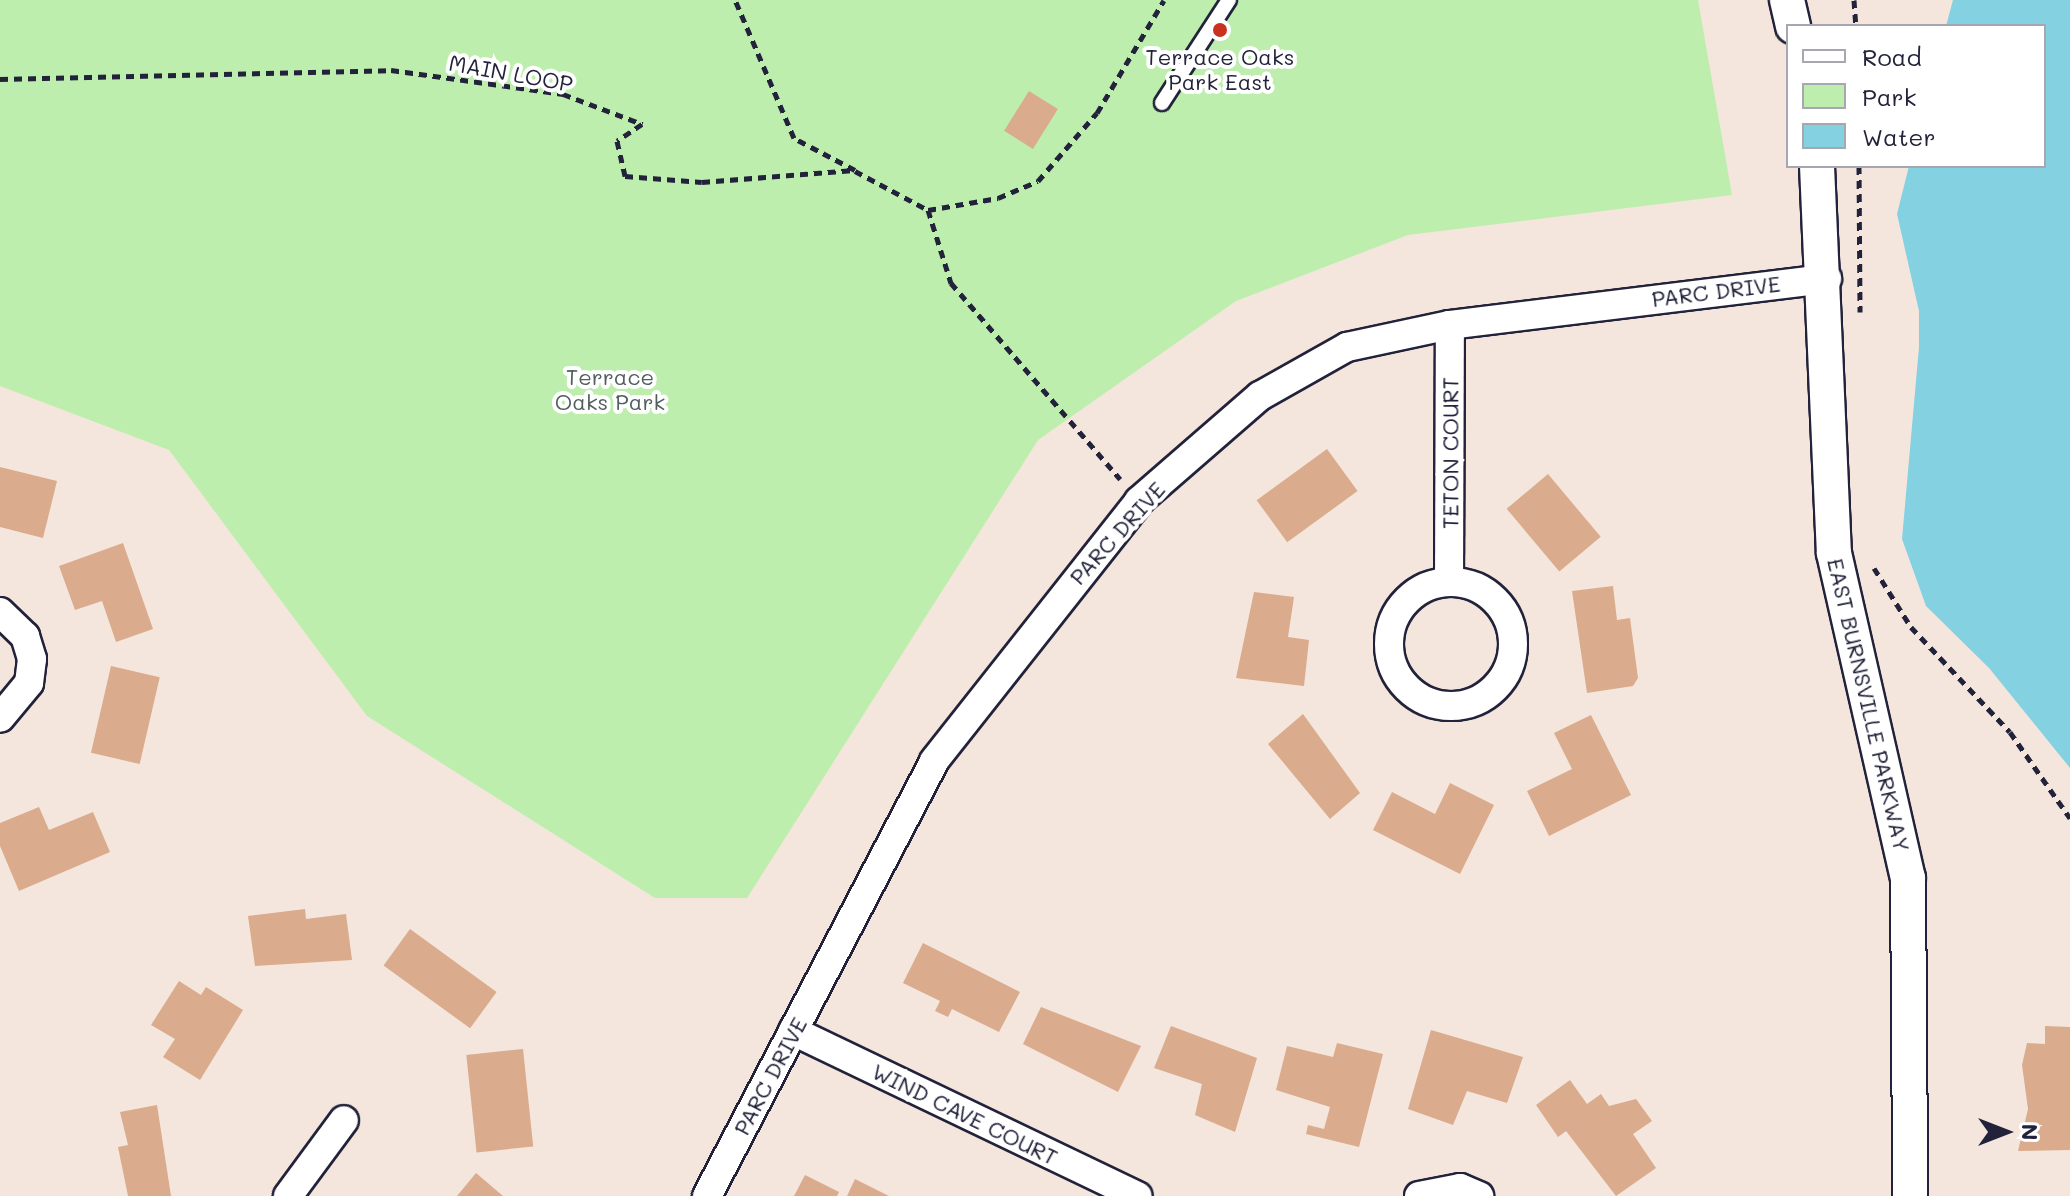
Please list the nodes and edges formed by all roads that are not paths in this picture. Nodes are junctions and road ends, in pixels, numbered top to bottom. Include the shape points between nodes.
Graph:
1 (1229, 0) edge
2 (1787, 0) edge
3 (1793, 24) edge
4 (1162, 103) dead end
5 (1817, 168) edge
6 (1827, 279) junction
7 (1450, 325) junction
8 (1449, 582) junction
9 (0, 612) edge
10 (0, 718) edge
11 (793, 1031) junction
12 (344, 1120) dead end
13 (288, 1196) edge
14 (707, 1196) edge
15 (1138, 1196) edge
16 (1419, 1196) edge
17 (1479, 1196) edge
18 (1910, 1196) edge

1 - 4 lane
2 - 3 street
5 - 6 street, EAST BURNSVILLE PARKWAY
6 - 7 street, PARC DRIVE
6 - 18 street, EAST BURNSVILLE PARKWAY via 1834,553 1908,878
7 - 8 street, TETON COURT
7 - 11 street, PARC DRIVE via 1347,347 1260,396 1139,501 934,761
8 - 8 street via 1405,602 1389,647 1409,690 1454,707 1497,687 1514,642 1494,598
9 - 10 street via 25,636 32,659 29,683
11 - 14 street, PARC DRIVE
11 - 15 street, WIND CAVE COURT
12 - 13 street
16 - 17 street via 1460,1188

